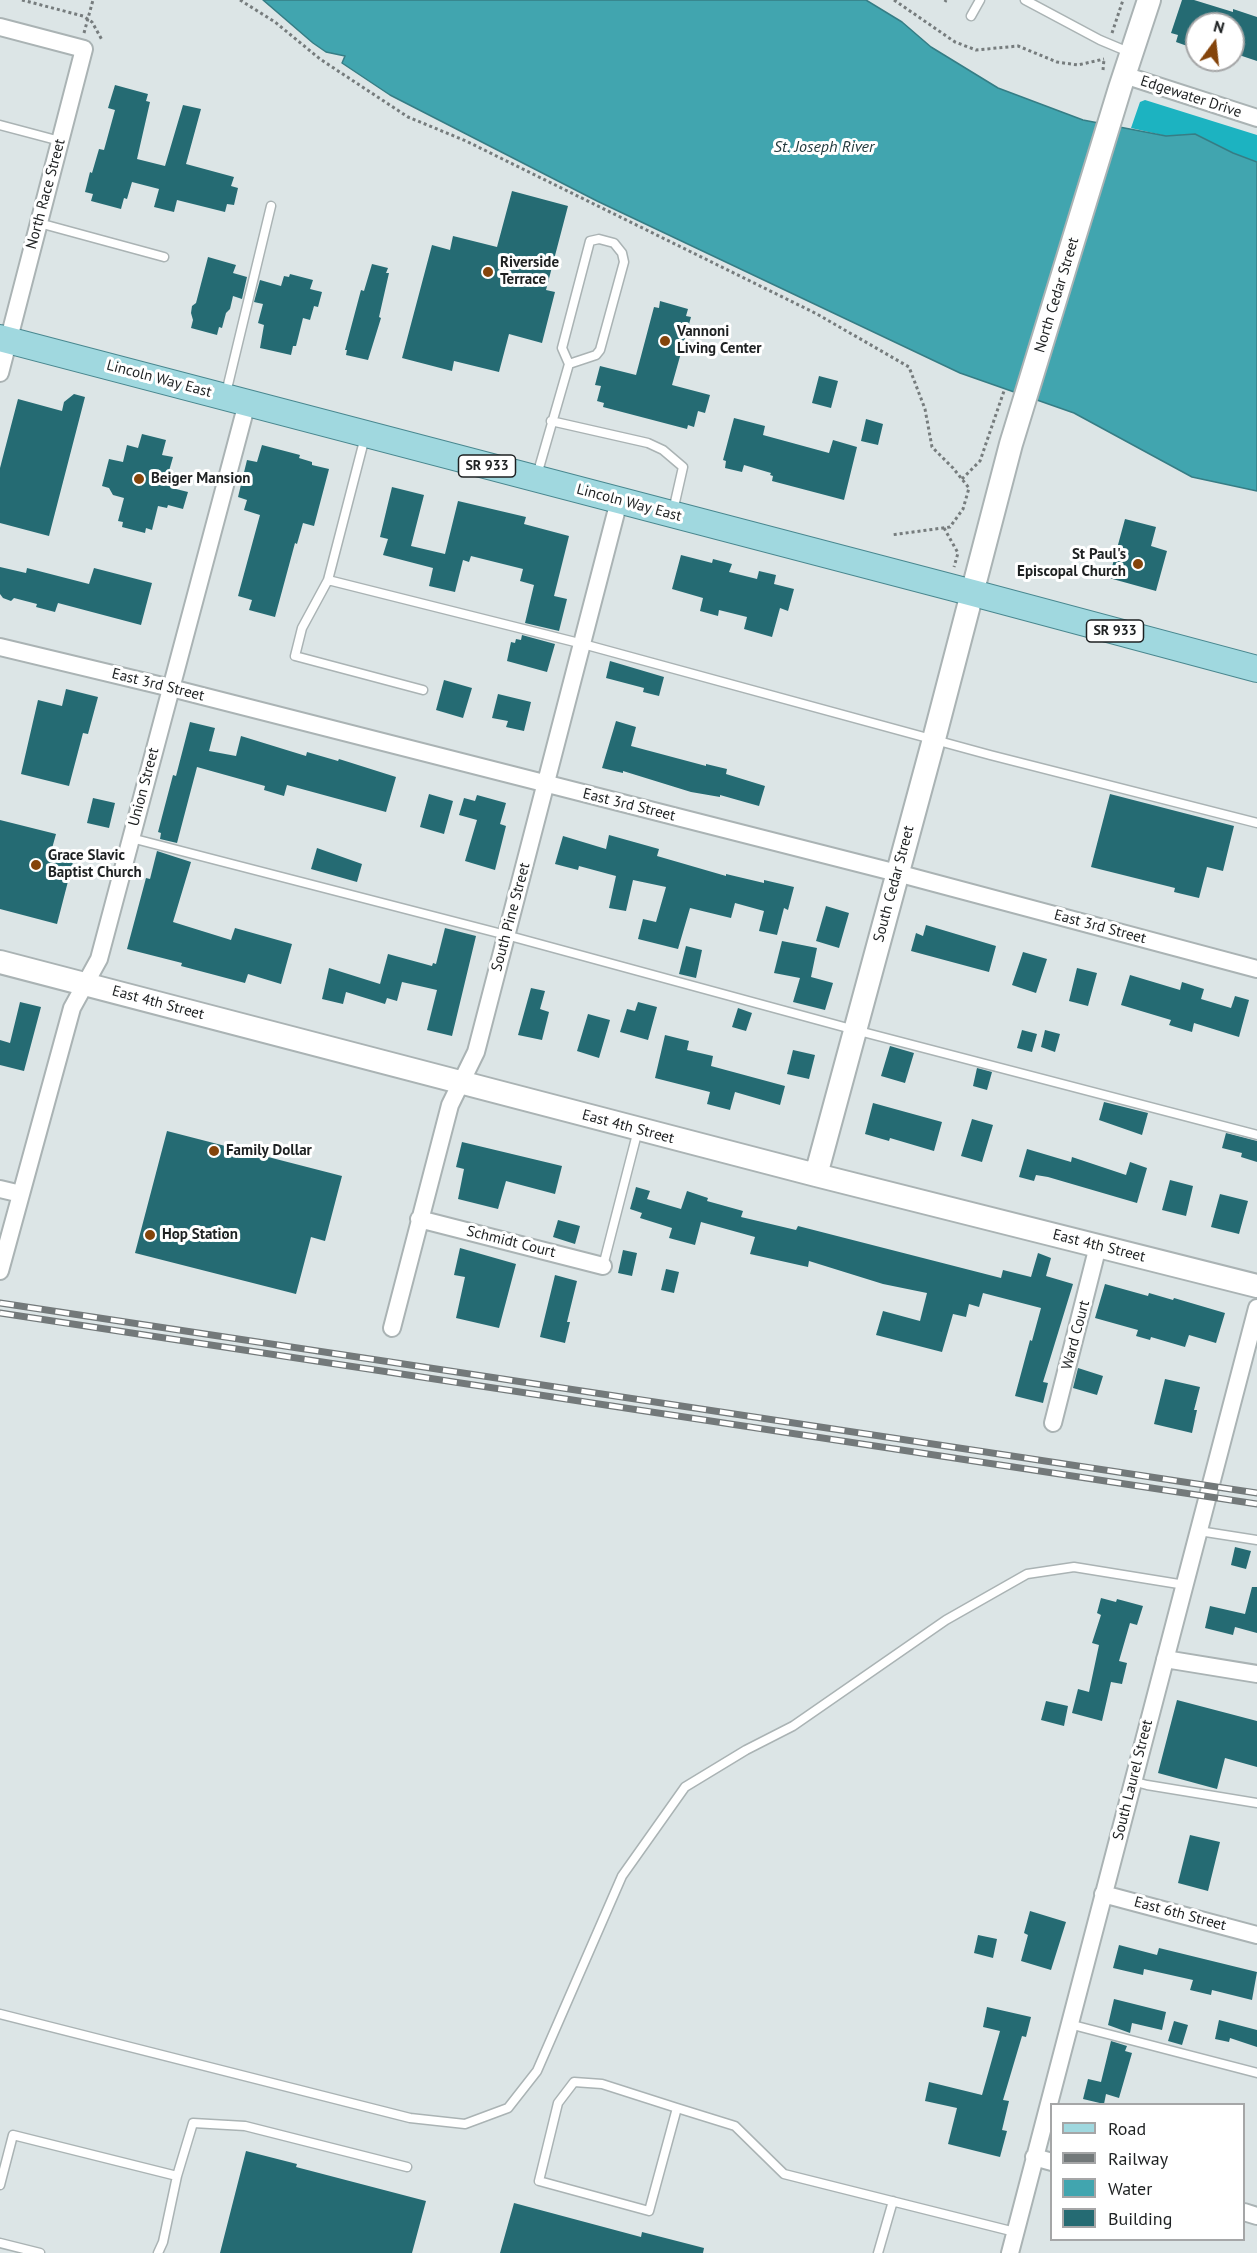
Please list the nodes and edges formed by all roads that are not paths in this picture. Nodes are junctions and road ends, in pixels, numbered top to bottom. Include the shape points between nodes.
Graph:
1 (980, 0) edge
2 (1025, 0) edge
3 (1149, 0) edge
4 (971, 16) dead end
5 (0, 27) edge
6 (1131, 53) junction
7 (1122, 82) junction
8 (1257, 118) edge
9 (0, 125) edge
10 (60, 141) junction
11 (272, 206) dead end
12 (39, 223) junction
13 (164, 257) dead end
14 (4, 339) edge
15 (569, 364) junction
16 (0, 374) edge
17 (236, 400) junction
18 (551, 422) junction
19 (366, 434) junction
20 (536, 478) junction
21 (619, 501) junction
22 (672, 514) junction
23 (328, 580) junction
24 (974, 593) junction
25 (584, 644) junction
26 (0, 647) edge
27 (1257, 669) edge
28 (171, 687) junction
29 (423, 690) dead end
30 (934, 739) junction
31 (546, 784) junction
32 (1257, 823) edge
33 (131, 838) junction
34 (897, 873) junction
35 (506, 934) junction
36 (0, 962) edge
37 (1257, 969) edge
38 (86, 984) junction
39 (855, 1030) junction
40 (461, 1083) junction
41 (638, 1129) junction
42 (1257, 1135) edge
43 (816, 1175) junction
44 (0, 1189) edge
45 (21, 1194) junction
46 (419, 1219) junction
47 (1098, 1246) junction
48 (603, 1266) joint
49 (0, 1271) edge
50 (1257, 1286) edge
51 (1257, 1308) edge
52 (392, 1328) dead end
53 (1053, 1423) dead end
54 (1199, 1531) junction
55 (1257, 1540) edge
56 (1185, 1585) junction
57 (1165, 1659) junction
58 (1257, 1674) edge
59 (1132, 1781) junction
60 (1257, 1803) edge
61 (1104, 1894) junction
62 (1257, 1935) edge
63 (0, 2014) edge
64 (1070, 2024) junction
65 (1257, 2073) edge
66 (677, 2108) junction
67 (1034, 2157) junction
68 (1050, 2161) edge
69 (407, 2167) dead end
70 (177, 2176) junction
71 (0, 2185) edge
72 (893, 2201) junction
73 (1015, 2232) junction
74 (0, 2243) edge
75 (40, 2253) edge
76 (158, 2253) edge
77 (878, 2253) edge
78 (1010, 2253) edge

1 - 4 lane
2 - 6 lane
3 - 6 street, North Cedar Street
5 - 10 street, North Race Street via 82,48
6 - 7 street, North Cedar Street
7 - 8 street, Edgewater Drive
7 - 24 street, North Cedar Street via 1011,444
9 - 10 lane
10 - 12 street, North Race Street
11 - 17 lane
12 - 13 lane
12 - 14 street, North Race Street
14 - 16 street, North Race Street
14 - 17 main road, Lincoln Way East / SR 933
15 - 15 lane via 600,350 624,262 614,243 599,238 590,241 562,348
15 - 18 lane
17 - 19 main road, Lincoln Way East / SR 933
17 - 28 street, Union Street
18 - 20 lane
18 - 22 lane via 648,443 663,450 683,467
19 - 20 main road, Lincoln Way East / SR 933
19 - 23 lane
20 - 21 main road, Lincoln Way East / SR 933
21 - 22 main road, Lincoln Way East / SR 933
21 - 25 street, South Pine Street
22 - 24 main road, Lincoln Way East / SR 933
23 - 25 lane
23 - 29 lane via 302,628 294,656
24 - 27 main road, Lincoln Way East / SR 933
24 - 30 street, South Cedar Street
25 - 30 lane
25 - 31 street, South Pine Street
26 - 28 street, East 3rd Street
28 - 31 street, East 3rd Street
28 - 33 street, Union Street
30 - 32 lane
30 - 34 street, South Cedar Street
31 - 34 street, East 3rd Street
31 - 35 street, South Pine Street
33 - 35 lane
33 - 38 street, Union Street via 99,959
34 - 37 street, East 3rd Street
34 - 39 street, South Cedar Street
35 - 39 lane
35 - 40 street, South Pine Street via 476,1052
36 - 38 street, East 4th Street
38 - 40 street, East 4th Street
38 - 45 street, Union Street via 72,1008
39 - 42 lane
39 - 43 street, South Cedar Street
40 - 41 street, East 4th Street
40 - 46 street, South Pine Street via 450,1105
41 - 43 street, East 4th Street
41 - 48 lane
43 - 47 street, East 4th Street
44 - 45 street
45 - 49 street, Union Street
46 - 48 street, Schmidt Court
46 - 52 street, South Pine Street
47 - 50 street, East 4th Street
47 - 53 street, Ward Court
51 - 54 street, South Laurel Street
54 - 55 lane
54 - 56 street, South Laurel Street
56 - 57 street, South Laurel Street
56 - 63 lane via 1074,1567 1027,1574 946,1620 793,1726 686,1786 622,1876 537,2071 508,2108 465,2124 410,2118
57 - 58 street
57 - 59 street, South Laurel Street
59 - 60 lane
59 - 61 street, South Laurel Street
61 - 62 street, East 6th Street
61 - 64 street, South Laurel Street
64 - 65 lane
64 - 67 street, South Laurel Street
66 - 66 lane via 602,2084 574,2082 558,2103 538,2181 649,2211
66 - 72 lane via 735,2126 784,2174
67 - 68 street
67 - 73 street, South Laurel Street
69 - 70 lane via 245,2126 193,2123
70 - 71 lane via 14,2135
70 - 76 lane
72 - 73 lane
72 - 77 lane
73 - 78 street, South Laurel Street
74 - 75 lane

